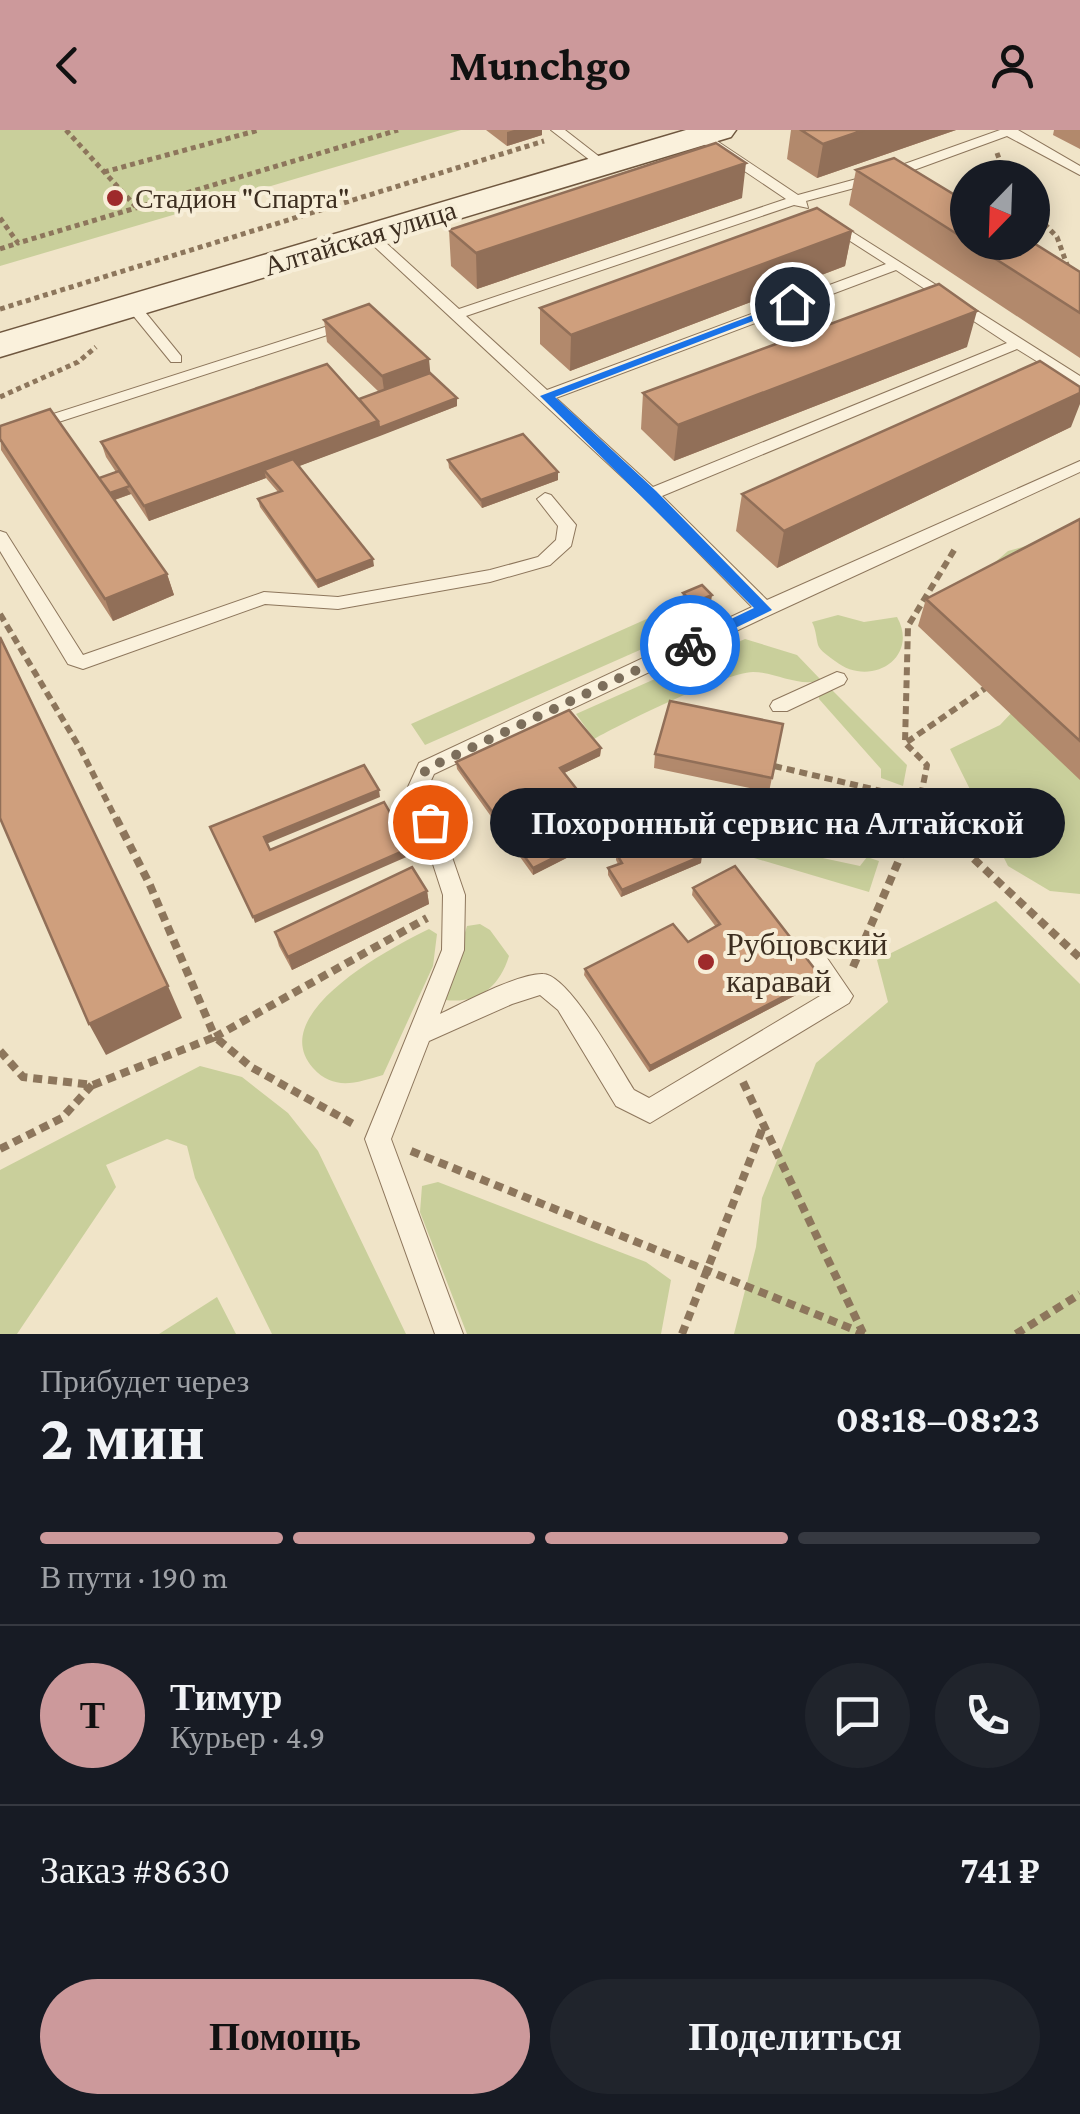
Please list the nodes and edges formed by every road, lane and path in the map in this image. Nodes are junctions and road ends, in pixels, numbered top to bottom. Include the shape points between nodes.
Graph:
1 (66, 130) edge
2 (258, 130) edge
3 (398, 130) edge
4 (1010, 131) edge
5 (560, 132) edge
6 (710, 133) edge
7 (604, 165) junction
8 (1080, 171) edge
9 (104, 172) junction
10 (887, 175) junction
11 (903, 185) edge
12 (796, 200) junction
13 (136, 208) junction
14 (0, 218) edge
15 (1050, 230) edge
16 (369, 235) junction
17 (18, 243) junction
18 (0, 249) edge
19 (897, 265) junction
20 (1071, 274) edge
21 (132, 306) junction
22 (0, 308) edge
23 (459, 314) junction
24 (372, 316) edge
25 (102, 343) dead end
26 (1017, 344) junction
27 (0, 345) edge
28 (176, 359) dead end
29 (1080, 383) edge
30 (546, 396) junction
31 (0, 397) edge
32 (0, 436) edge
33 (1080, 466) edge
34 (651, 494) junction
35 (544, 499) dead end
36 (965, 518) junction
37 (0, 537) edge
38 (764, 610) junction
39 (0, 614) edge
40 (837, 679) dead end
41 (995, 682) edge
42 (780, 706) dead end
43 (906, 742) junction
44 (774, 766) edge
45 (921, 810) junction
46 (454, 894) junction
47 (1080, 958) edge
48 (817, 962) dead end
49 (841, 996) junction
50 (420, 1034) junction
51 (214, 1037) junction
52 (0, 1051) edge
53 (733, 1063) junction
54 (92, 1085) junction
55 (764, 1126) junction
56 (378, 1138) junction
57 (0, 1149) edge
58 (708, 1270) junction
59 (1080, 1294) edge
60 (449, 1334) edge
61 (682, 1334) edge
62 (864, 1334) edge
63 (1016, 1334) edge

1 - 9 path
2 - 9 path
3 - 13 path
4 - 8 lane
4 - 10 lane
5 - 7 lane
5 - 22 path
6 - 7 main road, Алтайская улица
6 - 12 lane
7 - 16 main road, Алтайская улица
9 - 13 path
10 - 11 lane
10 - 12 lane
12 - 19 lane
12 - 23 lane
13 - 17 path
14 - 17 path
15 - 20 path
16 - 21 main road, Алтайская улица
16 - 23 lane
17 - 18 path
19 - 26 lane
19 - 30 lane
21 - 27 main road, Алтайская улица
21 - 28 lane
23 - 30 lane
24 - 32 lane
25 - 31 path via 78,362
26 - 29 lane
26 - 34 lane
30 - 34 lane
33 - 36 lane
34 - 38 lane
35 - 37 lane via 568,525 565,542 544,561 338,603 264,598 83,662 74,660
36 - 38 lane
36 - 43 path via 954,554 908,626
38 - 46 lane via 426,769 418,787
39 - 51 path via 150,883
40 - 42 lane
41 - 43 path
43 - 45 path via 927,766
44 - 45 path via 904,795
45 - 47 path
45 - 49 path
46 - 50 lane via 453,950
46 - 51 path via 432,915
48 - 49 lane
49 - 53 lane
50 - 53 lane via 543,984 566,1003 625,1098 650,1112
50 - 56 lane
51 - 54 path
51 - 56 path via 251,1067
52 - 54 path via 23,1077
53 - 55 path
54 - 57 path via 62,1118
55 - 58 path
55 - 62 path
56 - 58 path
56 - 60 lane
58 - 61 path
58 - 62 path
59 - 63 path

